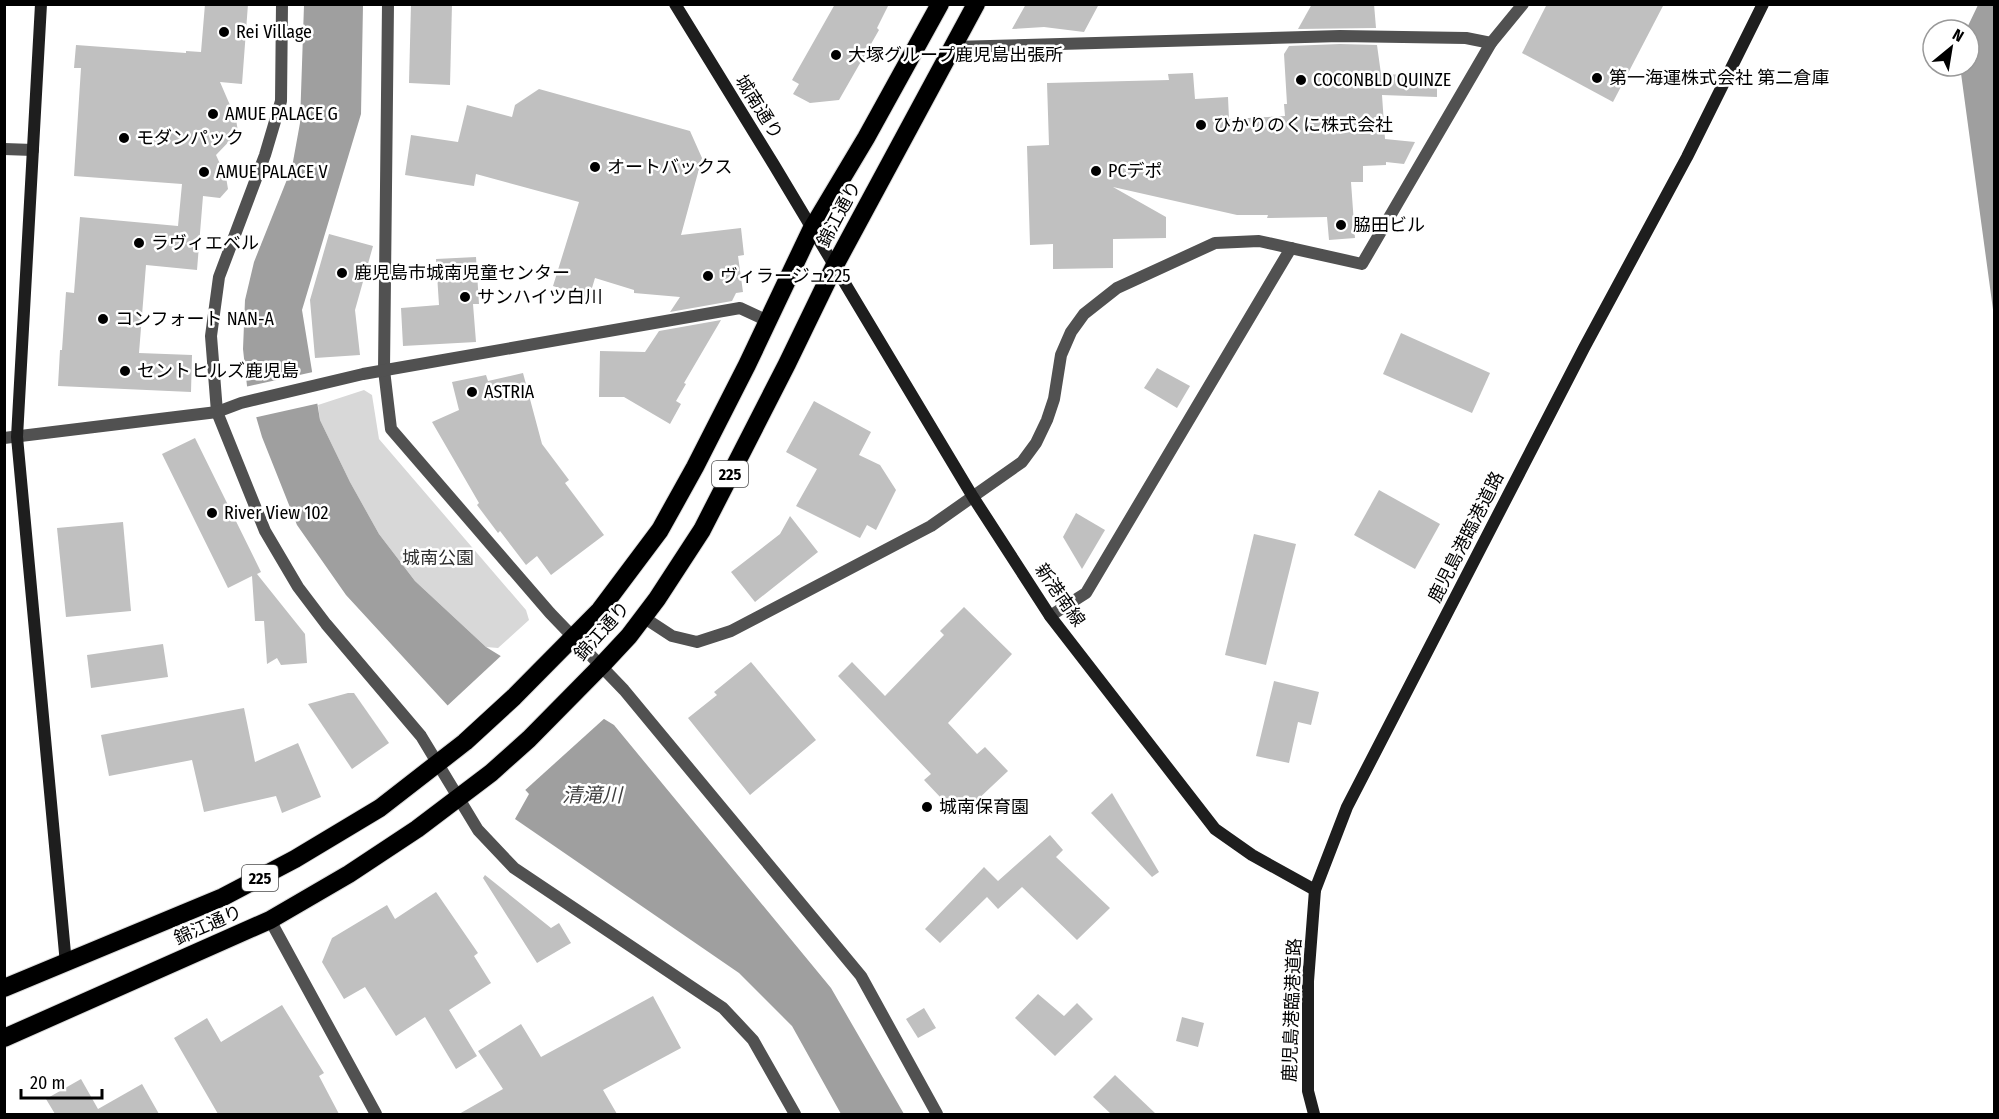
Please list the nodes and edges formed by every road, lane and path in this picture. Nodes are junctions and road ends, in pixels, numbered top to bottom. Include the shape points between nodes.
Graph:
1 (42, 4) edge
2 (282, 4) edge
3 (388, 4) edge
4 (675, 4) edge
5 (940, 4) edge
6 (976, 4) edge
7 (1523, 4) edge
8 (1763, 4) edge
9 (1491, 43) junction
10 (953, 47) junction
11 (4, 149) edge
12 (33, 150) junction
13 (811, 230) junction
14 (1291, 248) junction
15 (834, 267) junction
16 (768, 321) junction
17 (384, 370) junction
18 (217, 412) junction
19 (11, 438) edge
20 (973, 497) junction
21 (1050, 616) junction
22 (643, 617) junction
23 (568, 642) junction
24 (595, 672) junction
25 (438, 764) junction
26 (458, 797) junction
27 (1315, 890) junction
28 (270, 920) junction
29 (66, 964) junction
30 (4, 988) edge
31 (4, 1038) edge
32 (376, 1114) edge
33 (795, 1114) edge
34 (937, 1114) edge
35 (1314, 1114) edge

1 - 12 street
2 - 18 street via 282,101 219,277 211,336
3 - 17 street
4 - 13 street, 城南通り
5 - 13 highway, 錦江通り / 225
6 - 10 highway, 錦江通り / 225
7 - 9 street
8 - 27 street, 鹿児島港臨港道路 via 1347,807
9 - 10 street via 1466,38 1340,36
9 - 14 street via 1362,264
10 - 15 highway, 錦江通り / 225
11 - 12 street
12 - 19 street
13 - 15 street, 城南通り
13 - 16 highway, 錦江通り / 225
14 - 20 street via 1259,241 1215,243 1117,288 1084,314 1071,332 1061,355 1054,399 1036,443 1022,462
14 - 21 street via 1086,593
15 - 20 street, 新港南線
15 - 22 highway, 錦江通り / 225 via 702,530
16 - 17 street via 740,308
16 - 23 highway, 錦江通り / 225 via 660,530 600,610
17 - 18 street via 243,402
17 - 23 street via 391,429 550,613
18 - 19 street
18 - 25 street via 265,531 298,587 421,736
19 - 29 street
20 - 21 street, 新港南線
20 - 22 street via 931,525 731,631 697,642 672,636
21 - 27 street, 新港南線 via 1215,829
22 - 24 highway, 錦江通り / 225
23 - 24 street
23 - 25 highway, 錦江通り / 225 via 514,697
24 - 26 highway, 錦江通り / 225 via 529,739
24 - 34 street via 640,708 861,976
25 - 26 street
25 - 29 highway, 錦江通り / 225 via 396,797 296,859 223,897
26 - 28 highway, 錦江通り / 225 via 417,829
26 - 33 street via 478,830 514,868 723,1008 753,1040
27 - 35 street, 鹿児島港臨港道路 via 1308,981 1308,1091
28 - 31 highway, 錦江通り / 225
28 - 32 street
29 - 30 highway, 錦江通り / 225

